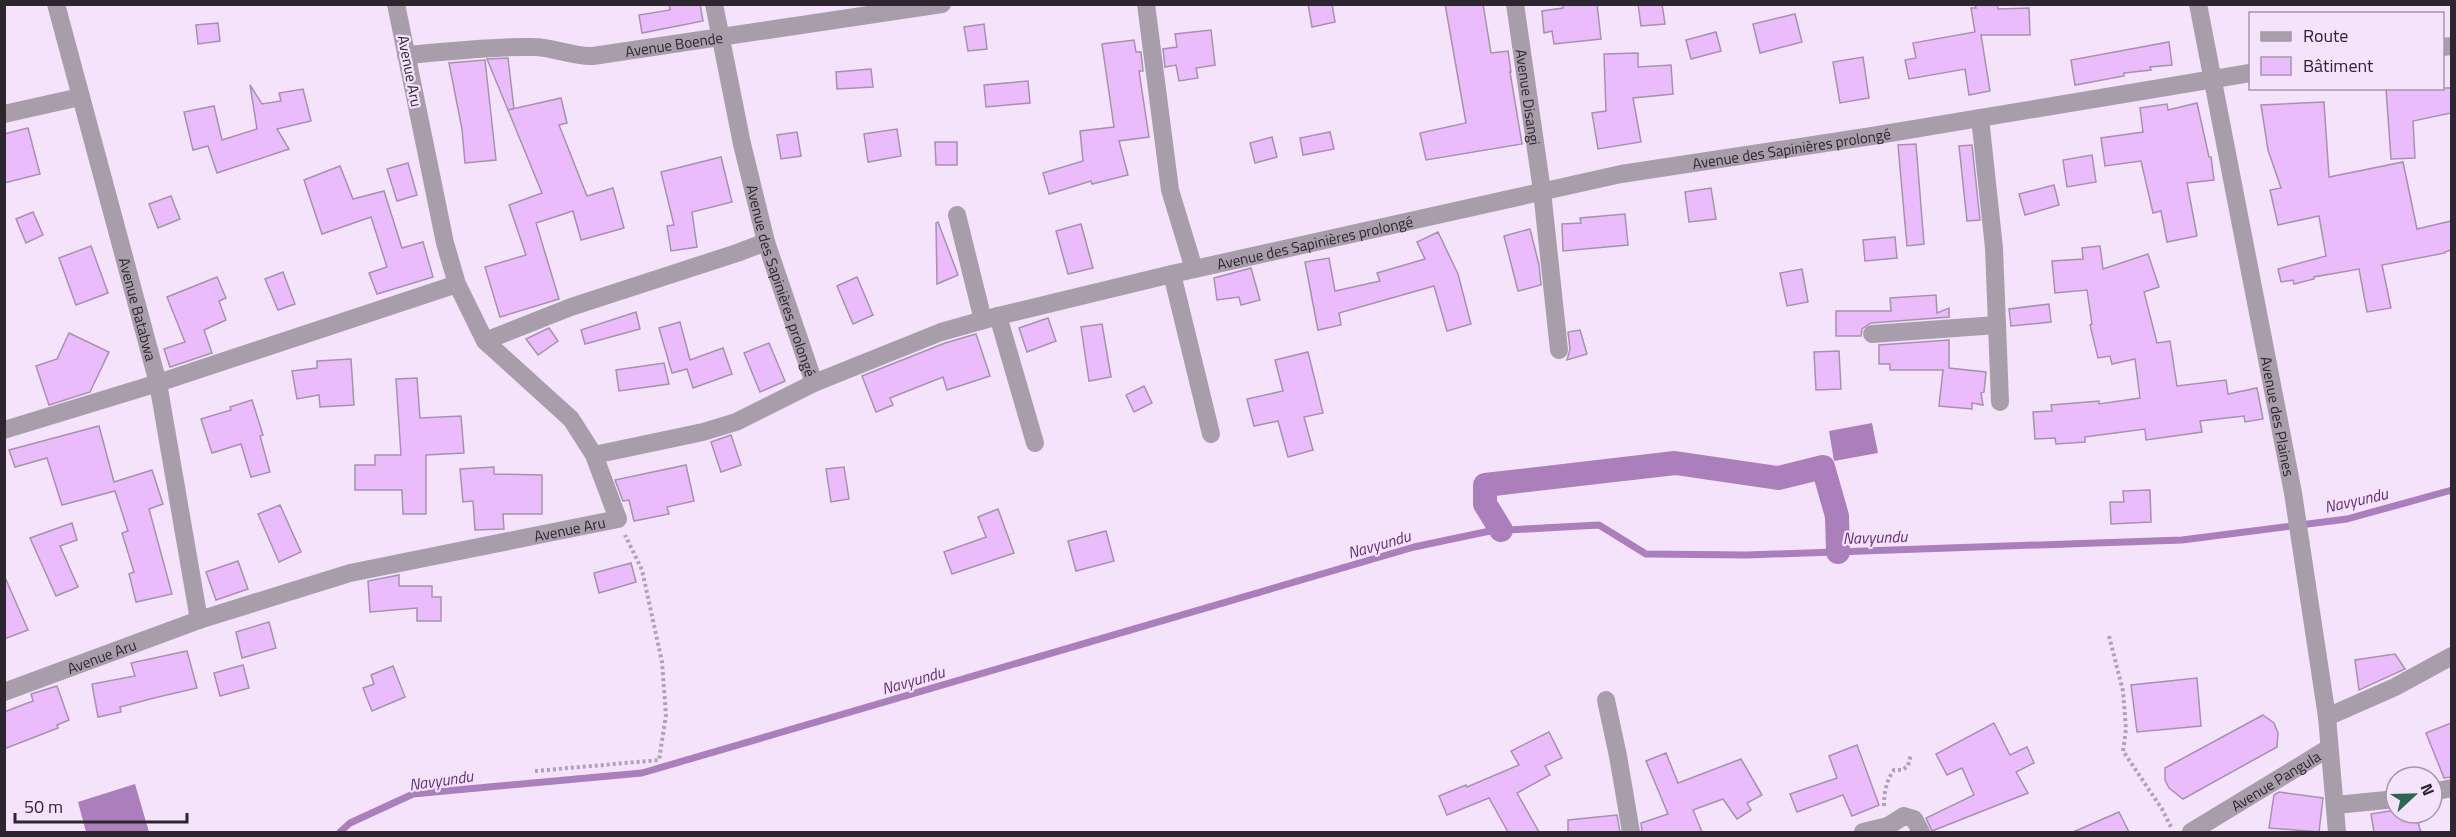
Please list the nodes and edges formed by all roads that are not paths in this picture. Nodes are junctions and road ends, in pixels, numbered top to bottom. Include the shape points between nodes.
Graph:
1 (56, 4) edge
2 (396, 4) edge
3 (714, 4) edge
4 (942, 4) edge
5 (1146, 4) edge
6 (1515, 4) edge
7 (2198, 4) edge
8 (720, 36) junction
9 (406, 55) junction
10 (2249, 73) edge
11 (2213, 78) junction
12 (80, 97) junction
13 (4, 114) edge
14 (1980, 118) junction
15 (1542, 191) junction
16 (957, 215) dead end
17 (766, 242) junction
18 (1194, 269) junction
19 (1172, 274) junction
20 (457, 284) junction
21 (991, 318) junction
22 (1997, 325) junction
23 (1872, 334) dead end
24 (485, 341) junction
25 (1559, 350) dead end
26 (158, 383) junction
27 (814, 383) junction
28 (2000, 402) dead end
29 (4, 430) edge
30 (1211, 434) dead end
31 (1035, 443) dead end
32 (594, 455) junction
33 (199, 620) junction
34 (2451, 656) edge
35 (4, 692) edge
36 (1606, 700) dead end
37 (2327, 717) junction
38 (2329, 748) junction
39 (2384, 800) edge
40 (2336, 806) junction
41 (1631, 832) edge
42 (1863, 832) edge
43 (1921, 832) edge
44 (2191, 832) edge
45 (2337, 832) edge

1 - 12 street, Avenue Batabwa
2 - 9 street, Avenue Aru
3 - 8 street, Avenue des Sapinières prolongé
4 - 8 street, Avenue Boende
5 - 18 street via 1170,190
6 - 15 street, Avenue Disangi
7 - 11 street, Avenue des Plaines
8 - 9 street, Avenue Boende via 587,56 545,47
8 - 17 street, Avenue des Sapinières prolongé
9 - 20 street, Avenue Aru
10 - 11 street, Avenue des Sapinières prolongé
11 - 14 street, Avenue des Sapinières prolongé
11 - 37 street, Avenue des Plaines via 2293,493
12 - 13 street
12 - 26 street, Avenue Batabwa
14 - 15 street, Avenue des Sapinières prolongé via 1622,174
14 - 22 street via 1994,248
15 - 18 street, Avenue des Sapinières prolongé
15 - 25 street, Avenue Disangi
16 - 21 street
17 - 24 street via 571,307
17 - 27 street, Avenue des Sapinières prolongé
18 - 19 street, Avenue des Sapinières prolongé
19 - 21 street, Avenue des Sapinières prolongé
19 - 30 street
20 - 24 street, Avenue Aru
20 - 26 street
21 - 27 street, Avenue des Sapinières prolongé via 941,332
21 - 31 street
22 - 23 street
22 - 28 street
24 - 32 street, Avenue Aru via 571,419
26 - 29 street
26 - 33 street, Avenue Batabwa
27 - 32 street via 736,422
32 - 33 street, Avenue Aru via 618,519 350,573
33 - 35 street, Avenue Aru
34 - 37 street via 2395,687
36 - 41 street
37 - 38 street, Avenue des Plaines
38 - 40 street, Avenue des Plaines
38 - 44 street, Avenue Pangula
39 - 40 street
40 - 45 street, Avenue des Plaines
42 - 43 street via 1888,826 1904,816 1910,816

